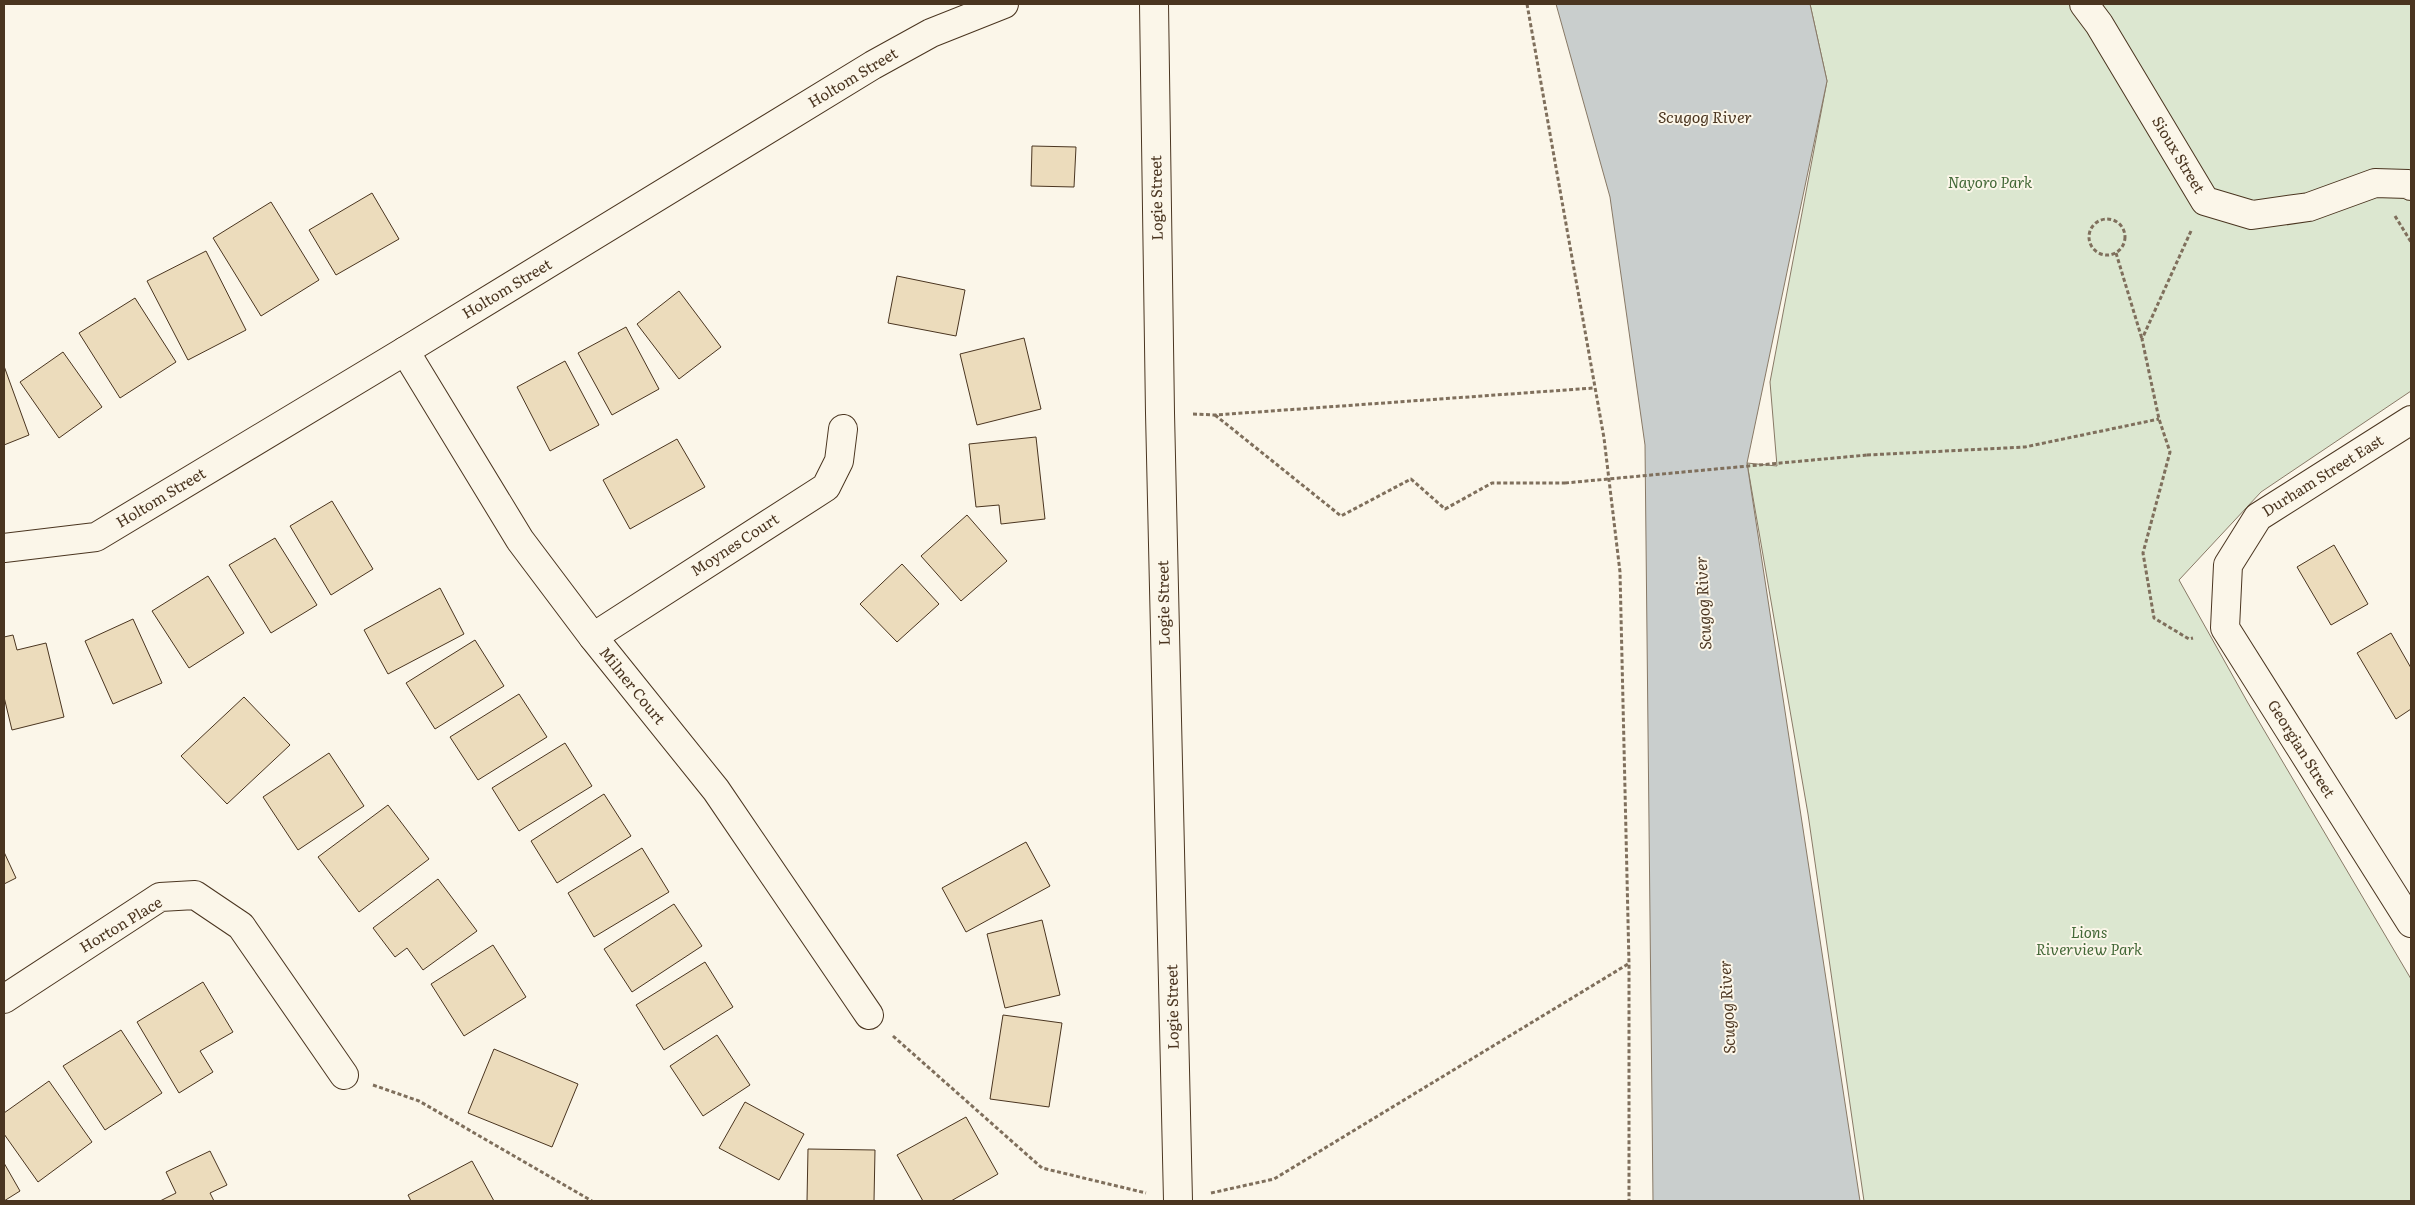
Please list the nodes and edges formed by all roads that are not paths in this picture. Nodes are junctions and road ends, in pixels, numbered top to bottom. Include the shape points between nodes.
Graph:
1 (1004, 4) edge
2 (1154, 4) edge
3 (2084, 4) edge
4 (2411, 186) edge
5 (405, 351) junction
6 (2411, 420) edge
7 (844, 429) dead end
8 (4, 548) edge
9 (2225, 628) joint
10 (593, 637) junction
11 (2411, 923) edge
12 (4, 999) edge
13 (869, 1015) road end
14 (344, 1075) road end
15 (1178, 1201) edge

1 - 5 street, Holtom Street via 931,33 873,65
2 - 15 street, Logie Street
3 - 4 street, Sioux Street via 2205,201 2252,216 2309,206 2375,183
5 - 8 street, Holtom Street via 96,537
5 - 10 street, Milner Court via 520,540
6 - 9 street, Durham Street East via 2258,517 2228,565
7 - 10 street, Moynes Court via 839,461 826,486
9 - 11 street, Georgian Street
10 - 13 street, Milner Court via 716,790
12 - 14 street, Horton Place via 160,897 195,895 241,926

